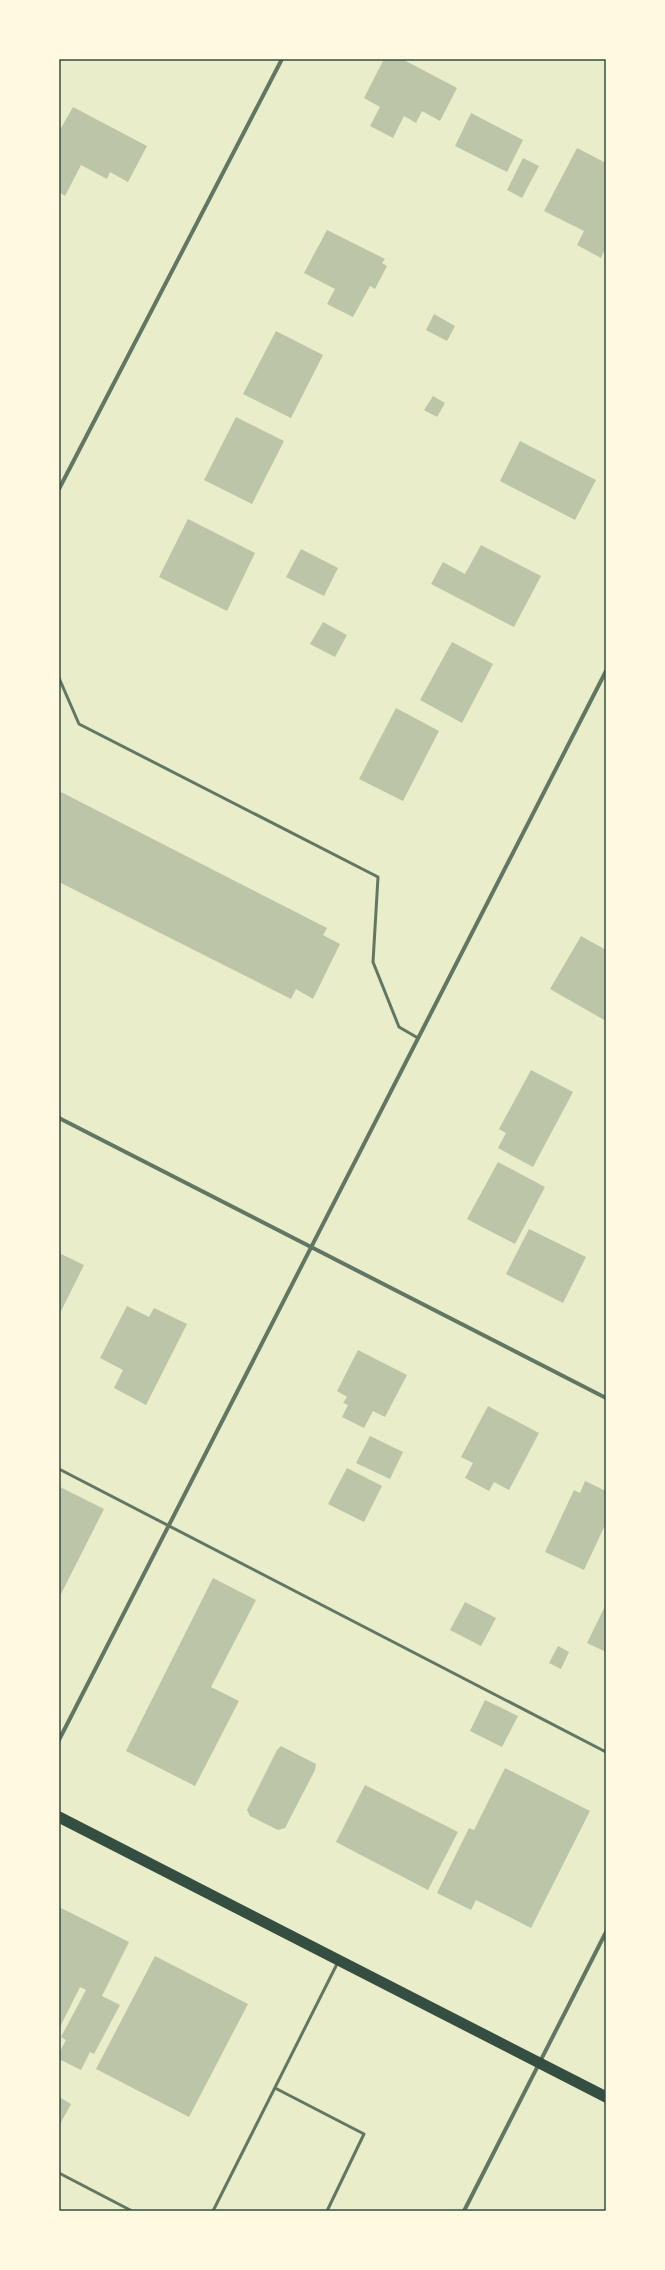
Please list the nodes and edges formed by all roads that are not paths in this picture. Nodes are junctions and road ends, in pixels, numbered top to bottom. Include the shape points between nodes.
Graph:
1 (282, 59) edge
2 (59, 489) edge
3 (606, 671) edge
4 (59, 678) edge
5 (418, 1038) junction
6 (59, 1118) edge
7 (311, 1247) junction
8 (606, 1398) edge
9 (59, 1469) edge
10 (168, 1526) junction
11 (59, 1740) edge
12 (606, 1752) edge
13 (59, 1817) edge
14 (606, 1932) edge
15 (338, 1961) junction
16 (539, 2063) junction
17 (275, 2088) junction
18 (606, 2097) edge
19 (59, 2173) edge
20 (132, 2211) edge
21 (213, 2211) edge
22 (328, 2211) edge
23 (464, 2211) edge

1 - 2 street
3 - 5 street
4 - 5 lane via 79,724 378,877 373,962 399,1027
5 - 7 street
6 - 7 street
7 - 8 street
7 - 10 street
9 - 10 lane
10 - 11 street
10 - 12 lane
13 - 15 highway
14 - 16 street
15 - 16 highway
15 - 17 lane
16 - 18 highway
16 - 23 street
17 - 21 lane
17 - 22 lane via 364,2134
19 - 20 lane

